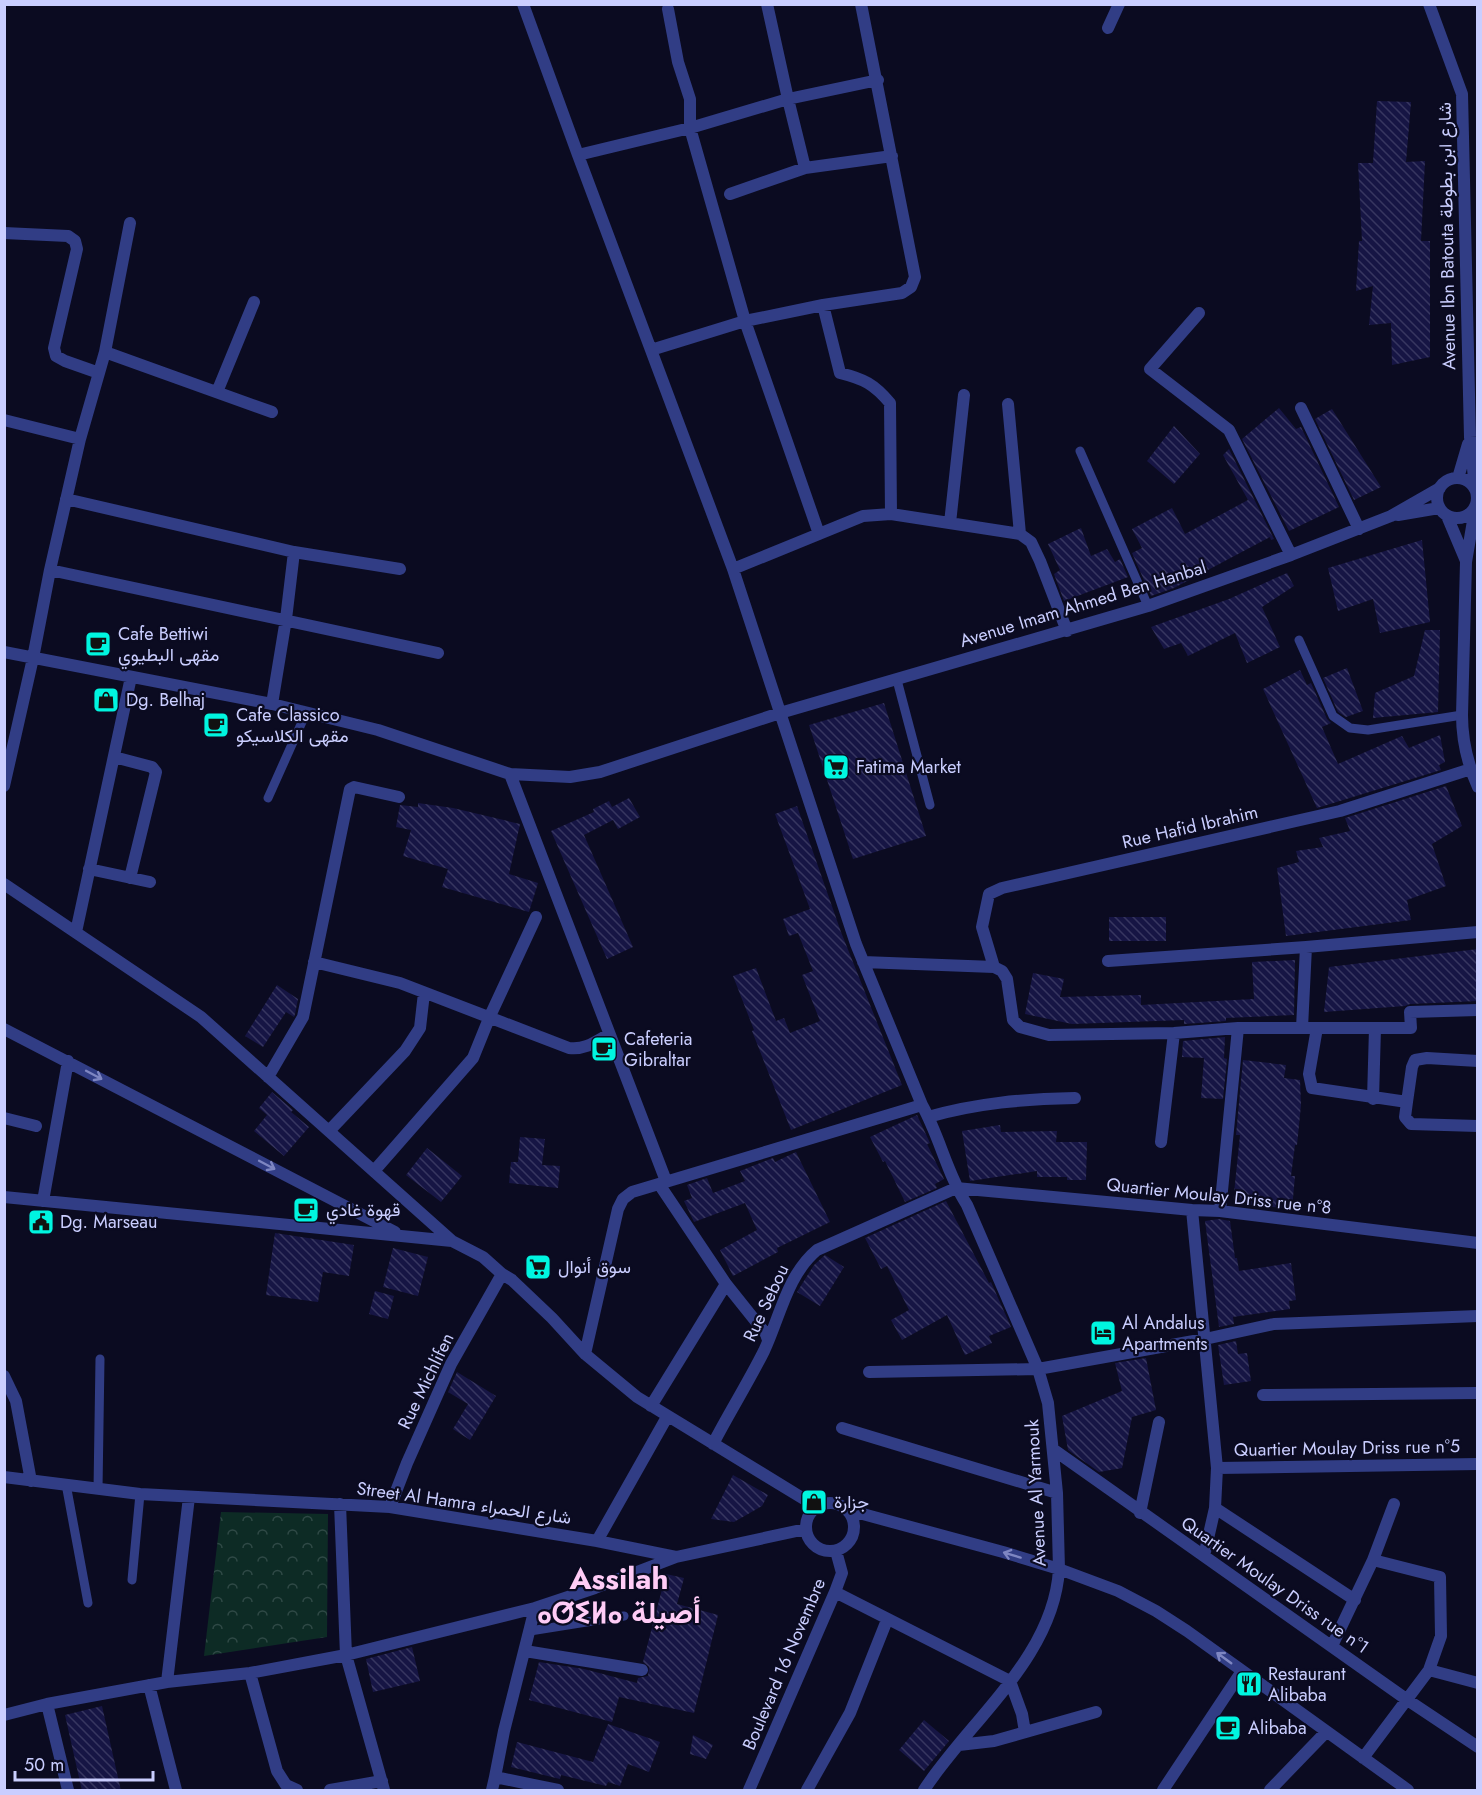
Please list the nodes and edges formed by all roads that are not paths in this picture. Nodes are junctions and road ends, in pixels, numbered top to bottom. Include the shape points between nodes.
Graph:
1 (523, 4) edge
2 (767, 4) edge
3 (861, 4) edge
4 (1119, 4) edge
5 (1429, 4) edge
6 (668, 9) dead end
7 (1108, 28) dead end
8 (878, 80) junction
9 (788, 99) junction
10 (690, 128) junction
11 (578, 155) junction
12 (892, 156) junction
13 (806, 168) junction
14 (730, 194) dead end
15 (130, 223) dead end
16 (4, 233) edge
17 (254, 302) dead end
18 (823, 305) junction
19 (1199, 313) dead end
20 (745, 321) junction
21 (651, 350) junction
22 (105, 352) junction
23 (99, 374) junction
24 (217, 392) junction
25 (964, 395) dead end
26 (1008, 404) dead end
27 (1301, 408) dead end
28 (272, 412) dead end
29 (4, 420) edge
30 (1470, 437) junction
31 (80, 439) junction
32 (1080, 451) dead end
33 (1458, 478) junction
34 (1440, 488) junction
35 (66, 499) junction
36 (1476, 499) edge
37 (1443, 512) junction
38 (891, 514) junction
39 (1391, 516) junction
40 (950, 522) junction
41 (1359, 529) junction
42 (819, 534) junction
43 (1020, 534) junction
44 (294, 552) junction
45 (1291, 555) junction
46 (1466, 562) junction
47 (400, 569) dead end
48 (733, 569) junction
49 (50, 570) junction
50 (1148, 606) junction
51 (286, 619) junction
52 (1067, 631) junction
53 (1299, 640) dead end
54 (4, 652) edge
55 (438, 653) dead end
56 (33, 658) junction
57 (131, 677) junction
58 (897, 680) junction
59 (272, 704) junction
60 (306, 712) junction
61 (780, 713) junction
62 (1462, 716) junction
63 (114, 757) junction
64 (510, 774) junction
65 (1475, 777) edge
66 (4, 786) edge
67 (399, 796) dead end
68 (268, 798) dead end
69 (930, 805) dead end
70 (89, 869) junction
71 (130, 878) junction
72 (150, 882) dead end
73 (4, 884) edge
74 (536, 917) dead end
75 (76, 932) junction
76 (1478, 932) edge
77 (1306, 947) junction
78 (1108, 961) dead end
79 (314, 962) junction
80 (863, 962) junction
81 (994, 967) junction
82 (424, 993) junction
83 (1478, 1010) edge
84 (490, 1016) junction
85 (1238, 1028) junction
86 (1302, 1028) junction
87 (1317, 1028) junction
88 (1375, 1028) junction
89 (4, 1029) edge
90 (1174, 1033) junction
91 (609, 1034) junction
92 (1478, 1060) edge
93 (68, 1061) junction
94 (268, 1077) junction
95 (1075, 1098) dead end
96 (1373, 1099) junction
97 (1407, 1102) junction
98 (922, 1106) junction
99 (4, 1118) edge
100 (928, 1118) junction
101 (36, 1126) dead end
102 (1478, 1126) edge
103 (329, 1131) junction
104 (1161, 1142) dead end
105 (374, 1172) junction
106 (662, 1182) junction
107 (956, 1188) junction
108 (4, 1197) edge
109 (43, 1201) junction
110 (1192, 1210) junction
111 (1220, 1211) junction
112 (402, 1235) junction
113 (452, 1240) junction
114 (1478, 1243) edge
115 (502, 1274) junction
116 (726, 1284) junction
117 (1478, 1316) edge
118 (1205, 1339) junction
119 (768, 1340) junction
120 (585, 1354) junction
121 (100, 1359) dead end
122 (1038, 1369) junction
123 (869, 1372) dead end
124 (4, 1376) edge
125 (1478, 1393) edge
126 (1263, 1395) dead end
127 (651, 1406) junction
128 (667, 1417) junction
129 (1159, 1422) dead end
130 (842, 1428) dead end
131 (712, 1444) junction
132 (1054, 1450) junction
133 (1478, 1464) edge
134 (1217, 1468) junction
135 (4, 1477) edge
136 (31, 1481) junction
137 (66, 1485) junction
138 (98, 1489) junction
139 (1057, 1493) junction
140 (140, 1494) junction
141 (189, 1497) junction
142 (339, 1504) junction
143 (1394, 1504) dead end
144 (390, 1507) junction
145 (817, 1507) junction
146 (1215, 1508) junction
147 (848, 1510) junction
148 (1140, 1512) junction
149 (806, 1529) junction
150 (597, 1541) junction
151 (836, 1551) junction
152 (1204, 1556) junction
153 (676, 1557) junction
154 (1373, 1560) junction
155 (1059, 1569) junction
156 (132, 1580) dead end
157 (835, 1592) junction
158 (1355, 1600) junction
159 (88, 1603) dead end
160 (535, 1608) junction
161 (624, 1616) dead end
162 (887, 1620) junction
163 (530, 1631) junction
164 (1332, 1647) junction
165 (525, 1651) junction
166 (346, 1655) junction
167 (642, 1670) dead end
168 (1429, 1670) junction
169 (1242, 1671) junction
170 (250, 1673) junction
171 (1010, 1681) junction
172 (167, 1682) junction
173 (1478, 1683) edge
174 (150, 1685) junction
175 (1406, 1699) junction
176 (47, 1704) junction
177 (1096, 1712) dead end
178 (4, 1715) edge
179 (1025, 1732) junction
180 (1326, 1732) junction
181 (959, 1745) junction
182 (1478, 1747) edge
183 (1363, 1758) junction
184 (495, 1777) junction
185 (383, 1786) edge
186 (68, 1791) edge
187 (176, 1791) edge
188 (297, 1791) edge
189 (330, 1791) edge
190 (492, 1791) edge
191 (558, 1791) edge
192 (749, 1791) edge
193 (807, 1791) edge
194 (924, 1791) edge
195 (1163, 1791) edge
196 (1270, 1791) edge
197 (1408, 1791) edge

1 - 11 street, Avenue Al Yarmouk
2 - 9 street
3 - 8 street
4 - 7 street
5 - 30 street, Avenue Ibn Batouta شارع ابن بطوطة via 1462,94
6 - 10 street via 690,99
8 - 9 street
8 - 12 street
9 - 10 street
9 - 13 street
10 - 11 street
10 - 20 street
11 - 21 street, Avenue Al Yarmouk
12 - 13 street
12 - 18 street via 915,277 911,287 902,293
13 - 14 street
15 - 22 street
16 - 23 street via 68,236 75,241 77,249 54,348 56,356 65,362
17 - 24 street
18 - 20 street
18 - 38 street via 840,373 877,388 890,403
19 - 45 street via 1150,369 1229,430
20 - 21 street
20 - 42 street
21 - 48 street, Avenue Al Yarmouk
22 - 23 street
22 - 24 street
23 - 31 street
24 - 28 street
25 - 40 street
26 - 43 street
27 - 41 street
29 - 31 street
30 - 33 street, Avenue Ibn Batouta شارع ابن بطوطة
30 - 36 street, Avenue Ibn Batouta شارع ابن بطوطة
31 - 35 street
32 - 50 lane
33 - 34 street
33 - 36 street via 1468,481
34 - 37 street via 1437,498
34 - 39 street, Avenue Imam Ahmed Ben Hanbal
35 - 44 street
35 - 49 street
36 - 37 street via 1467,516 1457,519
36 - 46 street, Avenue Ibn Batouta شارع ابن بطوطة
37 - 39 street, Avenue Imam Ahmed Ben Hanbal
37 - 46 street, Avenue Ibn Batouta شارع ابن بطوطة
38 - 40 street
38 - 42 street via 863,516
39 - 41 street, Avenue Imam Ahmed Ben Hanbal
40 - 43 street
41 - 45 street, Avenue Imam Ahmed Ben Hanbal
42 - 48 street
43 - 52 street via 1031,542
44 - 47 street
44 - 51 street
45 - 50 street, Avenue Imam Ahmed Ben Hanbal
46 - 62 street, Avenue Ibn Batouta شارع ابن بطوطة
48 - 61 street, Avenue Al Yarmouk
49 - 51 street
49 - 56 street
50 - 52 street, Avenue Imam Ahmed Ben Hanbal
51 - 55 street
51 - 59 street
52 - 58 street, Avenue Imam Ahmed Ben Hanbal
53 - 62 lane via 1333,716 1350,728 1368,730
54 - 56 street, Avenue Imam Ahmed Ben Hanbal
56 - 57 street, Avenue Imam Ahmed Ben Hanbal
56 - 66 street
57 - 59 street, Avenue Imam Ahmed Ben Hanbal
57 - 63 street
58 - 61 street, Avenue Imam Ahmed Ben Hanbal
58 - 69 lane
59 - 60 street, Avenue Imam Ahmed Ben Hanbal
60 - 64 street, Avenue Imam Ahmed Ben Hanbal via 378,730
60 - 68 lane
61 - 64 street, Avenue Imam Ahmed Ben Hanbal via 600,772 570,777
61 - 80 street, Avenue Al Yarmouk
62 - 65 street, Avenue Ibn Batouta شارع ابن بطوطة via 1462,732
63 - 70 street
63 - 71 street via 152,767 156,772
64 - 91 street
65 - 81 street, Rue Hafid Ibrahim via 1340,812 1002,888 989,894 982,927
67 - 79 street via 354,786 350,789
70 - 71 street
70 - 75 street
71 - 72 street
73 - 75 street
74 - 84 street
75 - 94 street via 201,1017
76 - 77 street
77 - 78 street
77 - 86 street
79 - 82 street via 400,982
79 - 94 street via 303,1017
80 - 81 street
80 - 98 street, Avenue Al Yarmouk
81 - 90 street via 1007,979 1013,1020 1020,1027 1049,1035
82 - 84 street
82 - 103 street via 420,1028 405,1051
83 - 88 street via 1410,1012 1411,1028
84 - 91 street via 569,1048 588,1047
84 - 105 street via 473,1058
85 - 86 street
85 - 90 street
85 - 111 street
86 - 87 street
87 - 88 street
87 - 96 street via 1309,1074 1312,1088
88 - 96 street
89 - 93 street
90 - 104 street
91 - 106 street
92 - 97 street via 1415,1060
93 - 109 street
93 -> 112 street
94 - 103 street
95 - 100 street via 989,1103
96 - 97 street
97 - 102 street via 1405,1118 1411,1124
98 - 100 street, Avenue Al Yarmouk
98 - 106 street
99 - 101 street
100 - 107 street, Avenue Al Yarmouk
103 - 105 street
105 - 113 street
106 - 116 street
106 - 120 street via 632,1192 618,1209
107 - 110 street, Quartier Moulay Driss rue n°8
107 - 119 street, Rue Sebou via 818,1250 792,1282
107 - 122 street, Avenue Al Yarmouk via 972,1216
108 - 109 street
109 - 112 street
110 - 111 street, Quartier Moulay Driss rue n°8
110 - 118 street
111 - 114 street, Quartier Moulay Driss rue n°8
112 - 113 street
113 - 115 street via 483,1257
115 - 120 street via 552,1318
115 - 144 street, Rue Michlifen via 452,1365
116 - 119 street
116 - 127 street
117 - 118 street via 1274,1324
118 - 122 street
118 - 134 street
119 - 131 street, Rue Sebou
120 - 127 street
121 - 138 lane
122 - 123 street
122 - 132 street, Avenue Al Yarmouk via 1048,1403
124 - 136 street via 15,1401
125 - 126 street
127 - 128 street
128 - 131 street
128 - 150 street
129 - 148 street
130 - 139 street
131 - 145 street
132 - 139 street, Avenue Al Yarmouk
132 - 148 street, Quartier Moulay Driss rue n°1
133 - 134 street, Quartier Moulay Driss rue n°5
134 - 146 street
135 - 136 street, Street Al Hamra شارع الحمراء
136 - 137 street, Street Al Hamra شارع الحمراء
137 - 138 street, Street Al Hamra شارع الحمراء
137 - 159 lane
138 - 140 street, Street Al Hamra شارع الحمراء
139 - 155 street, Avenue Al Yarmouk
140 - 141 street, Street Al Hamra شارع الحمراء
140 - 156 lane
141 - 142 street, Street Al Hamra شارع الحمراء
141 - 172 street
142 - 144 street, Street Al Hamra شارع الحمراء
142 - 166 street
143 - 154 street
144 - 150 street, Street Al Hamra شارع الحمراء
145 - 147 street via 833,1503
145 - 149 street
146 - 152 street
146 - 158 street
147 - 151 street via 853,1518 853,1534 844,1548
155 -> 147 street
148 - 152 street, Quartier Moulay Driss rue n°1
149 - 151 street via 819,1549
149 - 153 street, Street Al Hamra شارع الحمراء
150 - 153 street, Street Al Hamra شارع الحمراء
151 - 157 street, Boulevard 16 Novembre via 842,1573
152 - 164 street, Quartier Moulay Driss rue n°1
153 - 160 street
154 - 158 street
154 - 168 street via 1440,1577 1441,1636
169 -> 155 street via 1156,1611 1118,1591
155 - 171 street, Avenue Al Yarmouk via 1051,1611
157 - 162 street
157 - 192 street, Boulevard 16 Novembre
158 - 164 street
160 - 163 street
160 - 166 street
161 - 163 lane
162 - 171 street
162 - 193 street via 849,1713
163 - 165 street
164 - 175 street, Quartier Moulay Driss rue n°1
165 - 167 street
165 - 184 street
166 - 170 street
166 - 185 street
168 - 173 street
168 - 175 street
169 - 180 street
169 - 195 street
170 - 172 street
170 - 188 street via 277,1771 286,1785
171 - 179 street
171 - 181 street, Avenue Al Yarmouk
172 - 174 street
174 - 176 street
174 - 187 street
175 - 182 street, Quartier Moulay Driss rue n°1
175 - 183 street
176 - 178 street
176 - 186 street
177 - 179 street
179 - 181 street
180 - 183 street
180 - 196 street
181 - 194 street, Avenue Al Yarmouk
183 - 197 street
184 - 190 street
184 - 191 street
185 - 189 street

